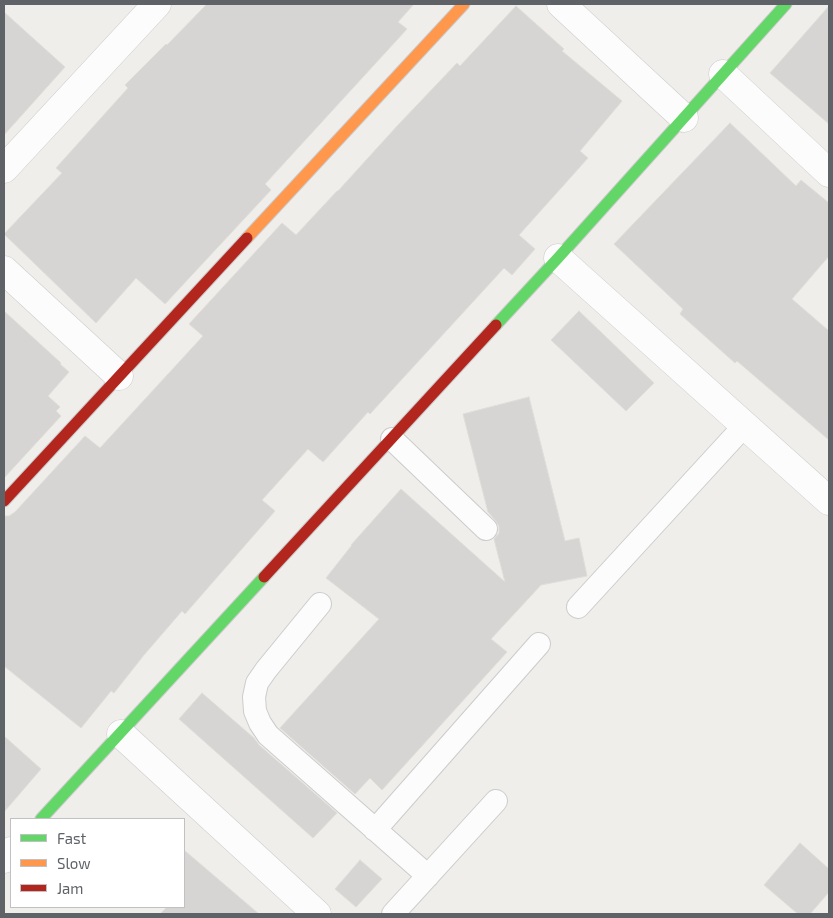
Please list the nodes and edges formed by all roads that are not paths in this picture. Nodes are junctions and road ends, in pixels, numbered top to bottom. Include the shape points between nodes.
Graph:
1 (157, 4) edge
2 (464, 4) edge
3 (561, 4) edge
4 (786, 4) edge
5 (723, 74) junction
6 (684, 118) junction
7 (4, 169) edge
8 (829, 173) edge
9 (558, 258) junction
10 (4, 270) edge
11 (120, 376) junction
12 (745, 425) junction
13 (392, 439) junction
14 (4, 501) edge
15 (829, 501) edge
16 (486, 529) dead end
17 (320, 604) dead end
18 (578, 607) dead end
19 (539, 644) dead end
20 (121, 734) junction
21 (496, 801) dead end
22 (42, 818) edge
23 (375, 830) junction
24 (428, 876) junction
25 (317, 914) edge
26 (393, 914) edge

1 - 7 street
2 - 11 street
3 - 6 street
4 - 5 street
5 - 6 street
5 - 8 street
6 - 9 street
9 - 12 street
9 - 13 street
10 - 11 street
11 - 14 street
12 - 15 street
12 - 18 lane
13 - 16 lane
13 - 20 street
17 - 23 lane via 256,683 255,710 268,734
19 - 23 lane
20 - 22 street
20 - 25 street
21 - 24 lane
23 - 24 lane
24 - 26 lane

